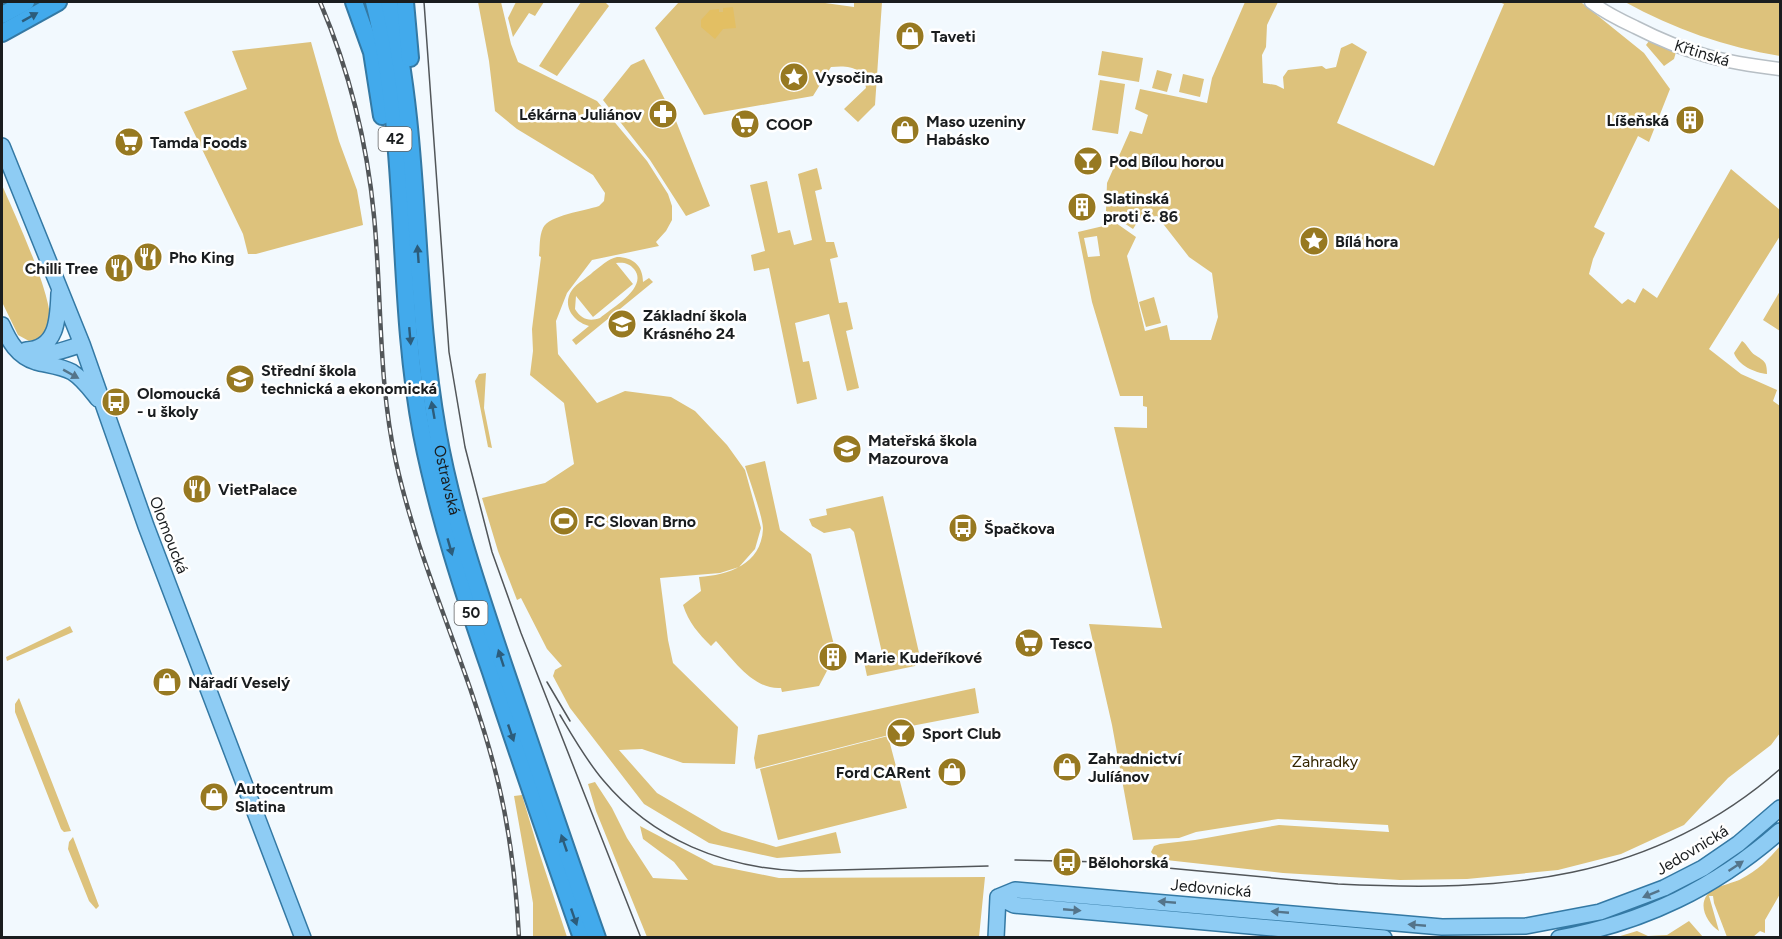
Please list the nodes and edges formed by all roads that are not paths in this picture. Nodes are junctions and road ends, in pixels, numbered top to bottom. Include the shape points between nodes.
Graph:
1 (26, 2) edge
2 (58, 2) edge
3 (354, 2) edge
4 (374, 2) edge
5 (389, 2) edge
6 (405, 2) edge
7 (1591, 2) edge
8 (2, 15) edge
9 (2, 33) edge
10 (1780, 69) edge
11 (2, 146) edge
12 (415, 224) junction
13 (405, 278) junction
14 (59, 287) junction
15 (4, 329) edge
16 (82, 344) junction
17 (23, 350) junction
18 (107, 411) junction
19 (1780, 808) edge
20 (1780, 831) edge
21 (998, 897) junction
22 (303, 938) edge
23 (582, 938) edge
24 (597, 938) edge
25 (996, 938) edge
26 (1384, 938) edge
27 (1559, 938) edge

1 - 8 highway
9 -> 2 highway
3 - 13 highway, 42 via 372,52
4 - 13 highway, Ostravská / 42 via 392,101
5 - 12 highway, Ostravská / 42 via 405,88
6 - 12 highway, 42 via 416,124
7 - 10 street, Křtinská via 1655,38 1695,54
11 - 14 main road, Olomoucká
24 -> 12 highway, Ostravská / 50 via 483,605 453,502 431,398
13 -> 23 highway, Ostravská / 50 via 418,411 441,516
14 - 16 main road, Olomoucká
14 - 17 main road via 53,334 36,348
15 - 17 main road
15 -> 18 main road via 28,359 76,375
16 - 17 main road via 44,354
16 - 18 main road, Olomoucká
18 - 22 main road, Olomoucká via 146,526
19 -> 21 main road, Jedovnická via 1738,844 1664,888 1600,912 1526,926 1442,927 1016,890
27 -> 20 main road via 1624,923 1688,896 1749,857
21 - 25 main road
21 -> 26 main road via 1014,905

